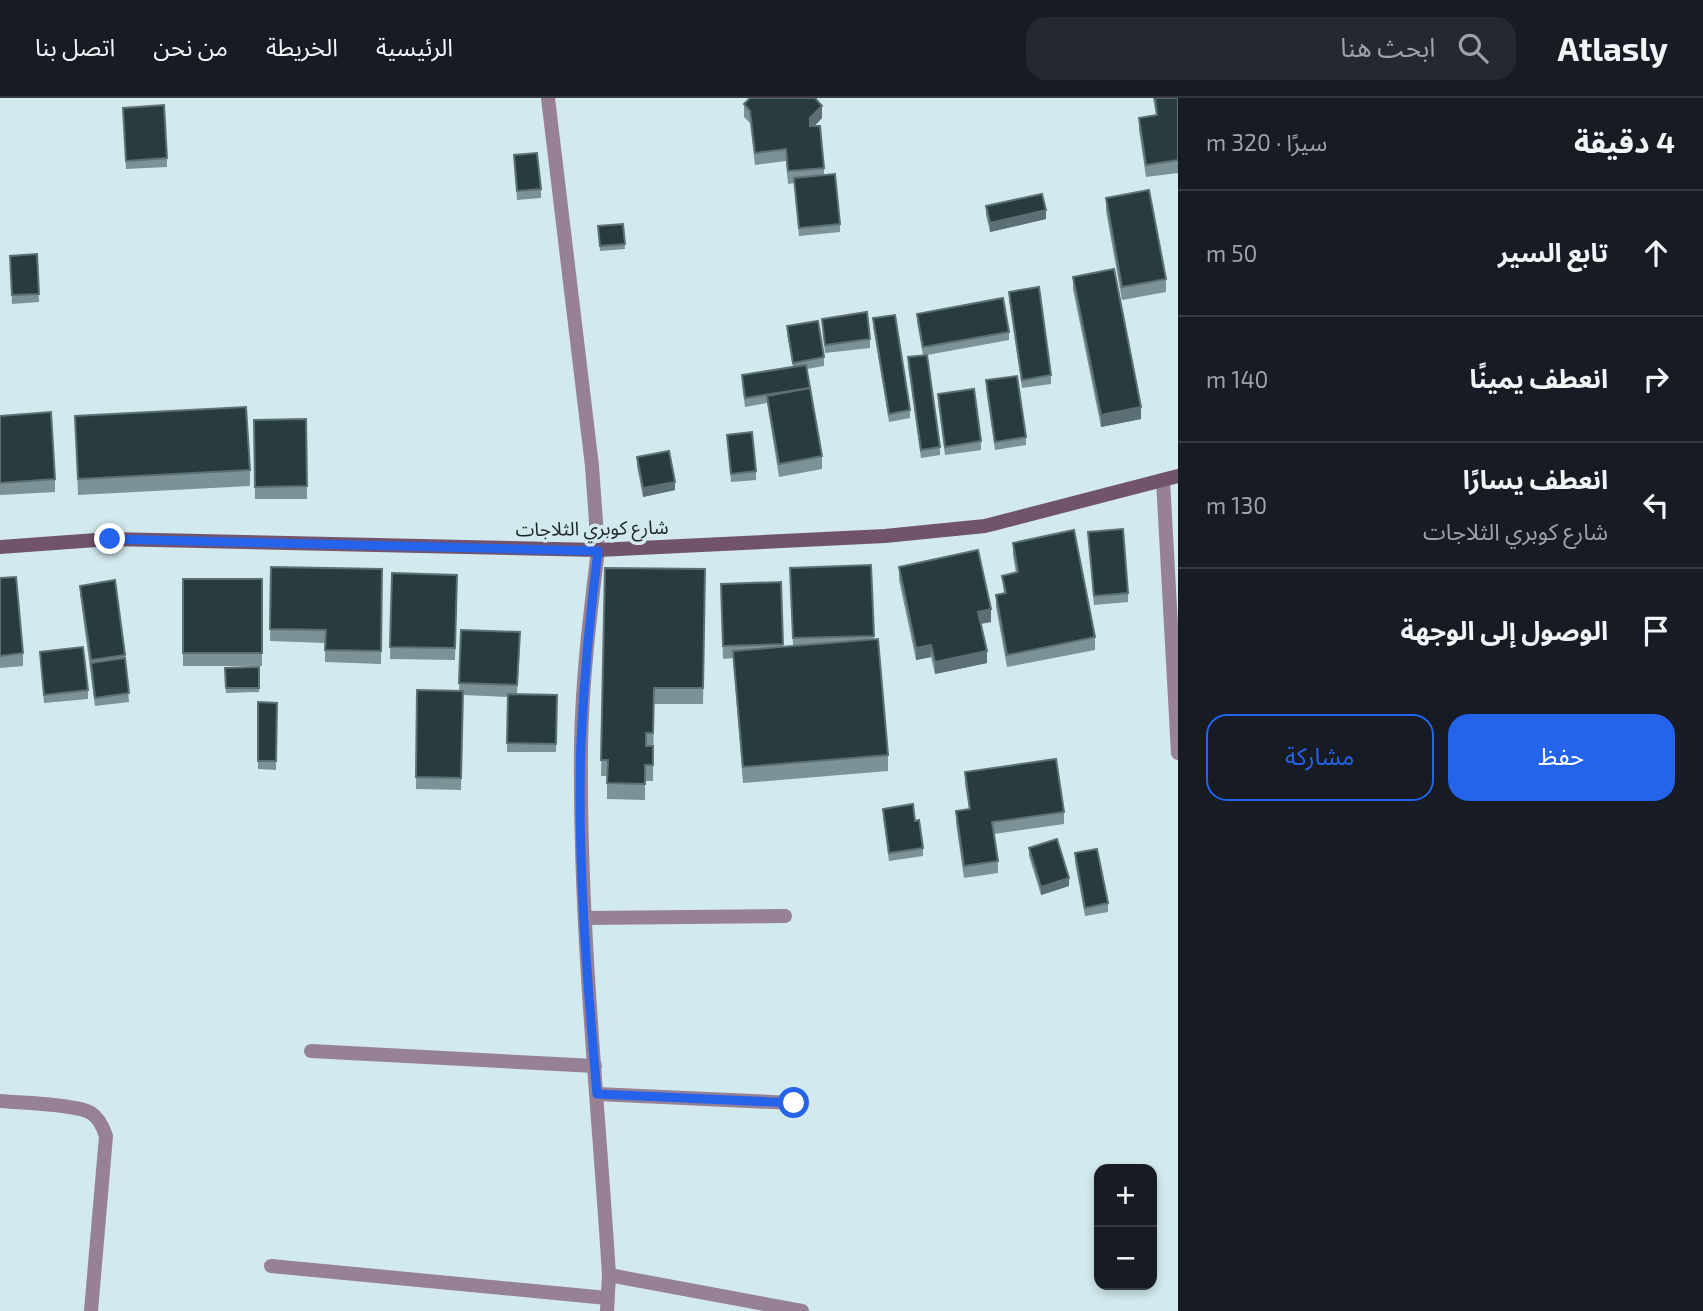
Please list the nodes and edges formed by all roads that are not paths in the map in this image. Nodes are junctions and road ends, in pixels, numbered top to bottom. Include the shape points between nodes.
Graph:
1 (548, 98) edge
2 (1178, 476) edge
3 (1163, 480) junction
4 (0, 547) edge
5 (598, 551) junction
6 (1178, 753) edge
7 (785, 916) dead end
8 (585, 918) junction
9 (311, 1051) dead end
10 (595, 1066) junction
11 (597, 1094) junction
12 (0, 1101) edge
13 (794, 1103) dead end
14 (271, 1266) dead end
15 (609, 1275) junction
16 (607, 1305) edge
17 (91, 1311) edge
18 (802, 1311) edge

1 - 5 street
2 - 3 main road, شارع كوبري الثلاجات
3 - 5 main road, شارع كوبري الثلاجات via 985,526 885,536
3 - 6 street
4 - 5 main road, شارع كوبري الثلاجات via 110,539
5 - 8 street via 581,744
7 - 8 street
8 - 10 street
9 - 10 street
10 - 11 street
11 - 13 street
11 - 15 street
12 - 17 street via 82,1109 103,1127 106,1136
14 - 16 street
15 - 16 street
15 - 18 street

